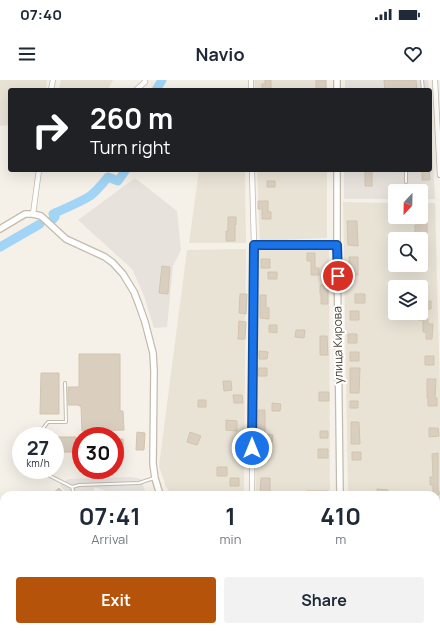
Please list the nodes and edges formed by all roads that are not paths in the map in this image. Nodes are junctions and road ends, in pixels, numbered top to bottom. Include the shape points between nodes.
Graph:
1 (145, 80) edge
2 (435, 80) edge
3 (138, 88) edge
4 (39, 172) edge
5 (252, 172) edge
6 (337, 172) edge
7 (406, 172) edge
8 (440, 175) edge
9 (406, 182) dead end
10 (33, 214) junction
11 (0, 229) edge
12 (254, 245) junction
13 (337, 245) junction
14 (65, 383) dead end
15 (44, 427) edge
16 (155, 478) junction
17 (56, 479) edge
18 (72, 487) junction
19 (73, 491) edge
20 (159, 491) edge
21 (252, 491) edge
22 (340, 491) edge

1 - 3 street
2 - 8 street
4 - 10 street
5 - 12 street
6 - 13 street, улица Кирова
7 - 9 lane
10 - 11 street via 20,216
10 - 16 street via 41,216 66,239 106,257 123,274 134,292 153,353
12 - 13 lane
12 - 21 street
13 - 22 street, улица Кирова
14 - 15 lane via 66,422 48,422
16 - 18 lane via 139,483
16 - 20 street
17 - 18 lane
18 - 19 lane

